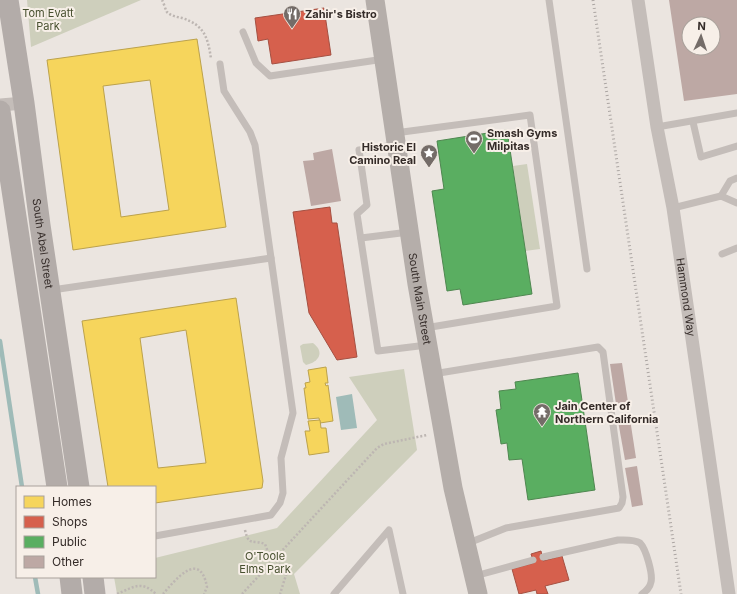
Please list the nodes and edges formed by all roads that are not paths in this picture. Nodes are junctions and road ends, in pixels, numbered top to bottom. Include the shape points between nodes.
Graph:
1 (8, 0) edge
2 (375, 0) edge
3 (548, 0) edge
4 (638, 0) edge
5 (243, 32) dead end
6 (384, 59) junction
7 (220, 64) dead end
8 (24, 103) junction
9 (0, 105) edge
10 (0, 111) edge
11 (737, 113) edge
12 (693, 122) junction
13 (657, 128) junction
14 (396, 139) junction
15 (737, 146) edge
16 (737, 178) edge
17 (721, 196) junction
18 (737, 203) edge
19 (673, 208) junction
20 (409, 232) junction
21 (361, 238) junction
22 (737, 248) edge
23 (722, 254) dead end
24 (271, 258) junction
25 (587, 268) dead end
26 (50, 290) junction
27 (426, 337) junction
28 (433, 374) junction
29 (56, 486) edge
30 (79, 486) edge
31 (156, 536) edge
32 (466, 544) junction
33 (543, 557) dead end
34 (533, 560) dead end
35 (70, 578) edge
36 (93, 578) edge
37 (476, 585) edge
38 (72, 594) edge
39 (95, 594) edge
40 (334, 594) edge
41 (403, 594) edge
42 (642, 594) edge
43 (729, 594) edge

1 - 8 main road, South Abel Street
2 - 6 main road, South Main Street
3 - 25 lane
4 - 13 street, Hammond Way
5 - 6 lane via 256,63 270,76
6 - 14 main road, South Main Street
7 - 24 lane via 224,91 250,132 255,145
8 - 9 street
8 - 26 main road, South Abel Street
10 - 29 main road, South Abel Street
11 - 12 lane
12 - 13 lane
12 - 15 lane via 701,157
13 - 19 street, Hammond Way
14 - 20 main road, South Main Street
14 - 21 lane via 359,150 367,205 357,214
14 - 27 lane via 530,114 557,306
16 - 17 lane via 730,181
17 - 18 lane
17 - 19 lane
19 - 43 street, Hammond Way
20 - 21 lane
20 - 27 main road, South Main Street
21 - 27 lane via 378,351
22 - 23 lane
24 - 26 lane
24 - 31 lane via 293,413 281,458 283,493 280,503 271,515
26 - 30 main road, South Abel Street
27 - 28 main road, South Main Street
28 - 32 main road, South Main Street via 453,488
28 - 32 lane via 598,347 603,352 623,497 619,508 506,528
32 - 37 main road, South Main Street
33 - 42 lane via 618,540 639,543 646,552 651,581 648,589
34 - 37 lane
35 - 38 main road
36 - 39 main road
40 - 41 lane via 389,530

